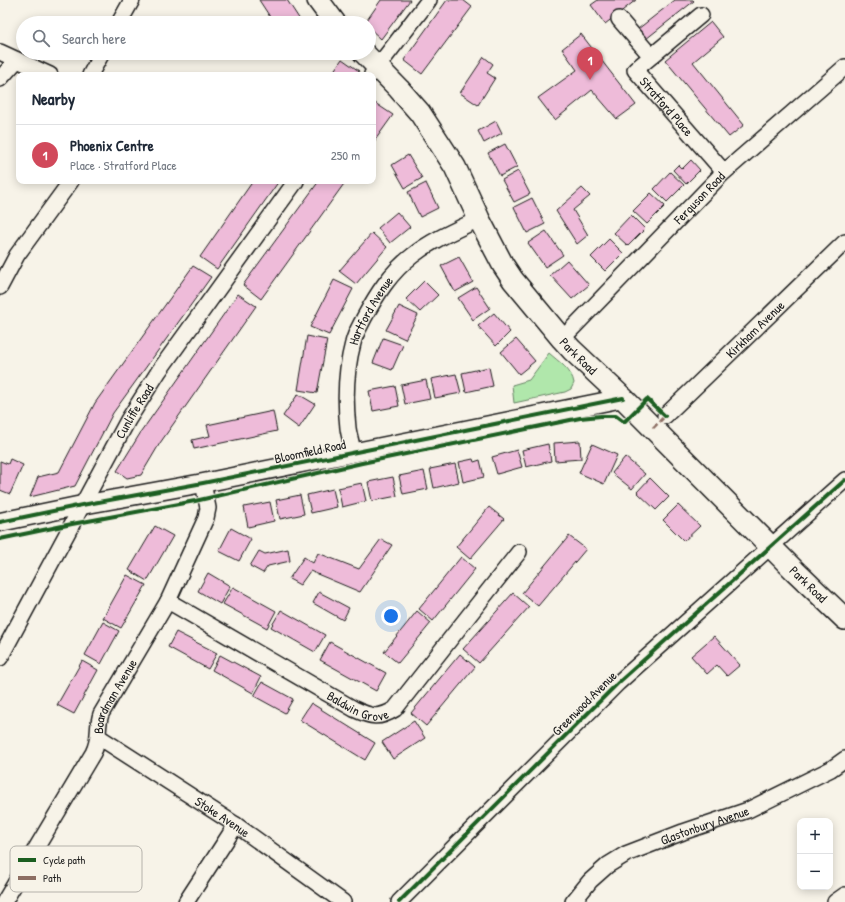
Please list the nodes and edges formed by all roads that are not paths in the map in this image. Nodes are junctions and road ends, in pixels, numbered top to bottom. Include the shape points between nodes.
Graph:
1 (132, 0) edge
2 (318, 0) edge
3 (428, 0) edge
4 (701, 15) dead end
5 (123, 16) edge
6 (330, 16) edge
7 (619, 19) dead end
8 (0, 52) edge
9 (651, 56) junction
10 (376, 59) edge
11 (16, 60) edge
12 (17, 60) joint
13 (98, 60) edge
14 (371, 65) edge
15 (845, 67) edge
16 (43, 72) edge
17 (92, 72) edge
18 (0, 79) edge
19 (724, 172) junction
20 (69, 184) edge
21 (294, 184) edge
22 (479, 219) junction
23 (845, 242) edge
24 (0, 287) edge
25 (562, 339) junction
26 (623, 398) junction
27 (665, 416) dead end
28 (354, 452) junction
29 (845, 480) edge
30 (204, 483) junction
31 (82, 505) junction
32 (0, 522) edge
33 (771, 546) junction
34 (519, 552) dead end
35 (168, 601) junction
36 (845, 619) edge
37 (0, 658) edge
38 (98, 737) junction
39 (845, 759) edge
40 (236, 825) junction
41 (37, 846) edge
42 (10, 892) edge
43 (845, 895) edge
44 (4, 902) edge
45 (186, 902) edge
46 (343, 902) edge
47 (399, 902) edge
48 (573, 902) edge
49 (835, 902) edge

1 - 5 street
2 - 6 main road
3 - 10 street
4 - 9 street, Stratford Place
7 - 9 street
8 - 11 street
9 - 19 street, Stratford Place via 634,70
12 - 16 street
12 - 18 street
13 - 17 street
14 - 22 main road, Park Road via 399,89 424,119 455,167
15 - 19 street, Ferguson Road
19 - 25 street, Ferguson Road
20 - 24 street via 17,255
21 - 31 street, Cunliffe Road via 159,371 128,420
22 - 25 main road, Park Road via 513,280
22 - 28 street, Hartford Avenue via 437,239 408,259 390,276 366,314 353,342 349,373 348,428
23 - 27 street, Kirkham Avenue
25 - 26 main road, Park Road
26 - 28 street, Bloomfield Road
26 - 33 main road, Park Road
28 - 30 street, Bloomfield Road
29 - 33 street, Greenwood Avenue
30 - 31 street, Bloomfield Road
30 - 35 street, Boardman Avenue via 208,508 206,518
31 - 32 street, Bloomfield Road
31 - 37 street, Cunliffe Road
33 - 36 main road, Park Road
33 - 47 street, Greenwood Avenue via 618,683
34 - 35 street, Baldwin Grove via 395,709 378,717 354,710
35 - 38 street, Boardman Avenue via 101,714
38 - 40 street, Stoke Avenue
38 - 41 street, Boardman Avenue via 93,753
39 - 48 street, Glastonbury Avenue via 831,769 748,810 626,854 590,881
40 - 45 street
40 - 46 street, Stoke Avenue
42 - 44 street, Boardman Avenue
43 - 49 street

